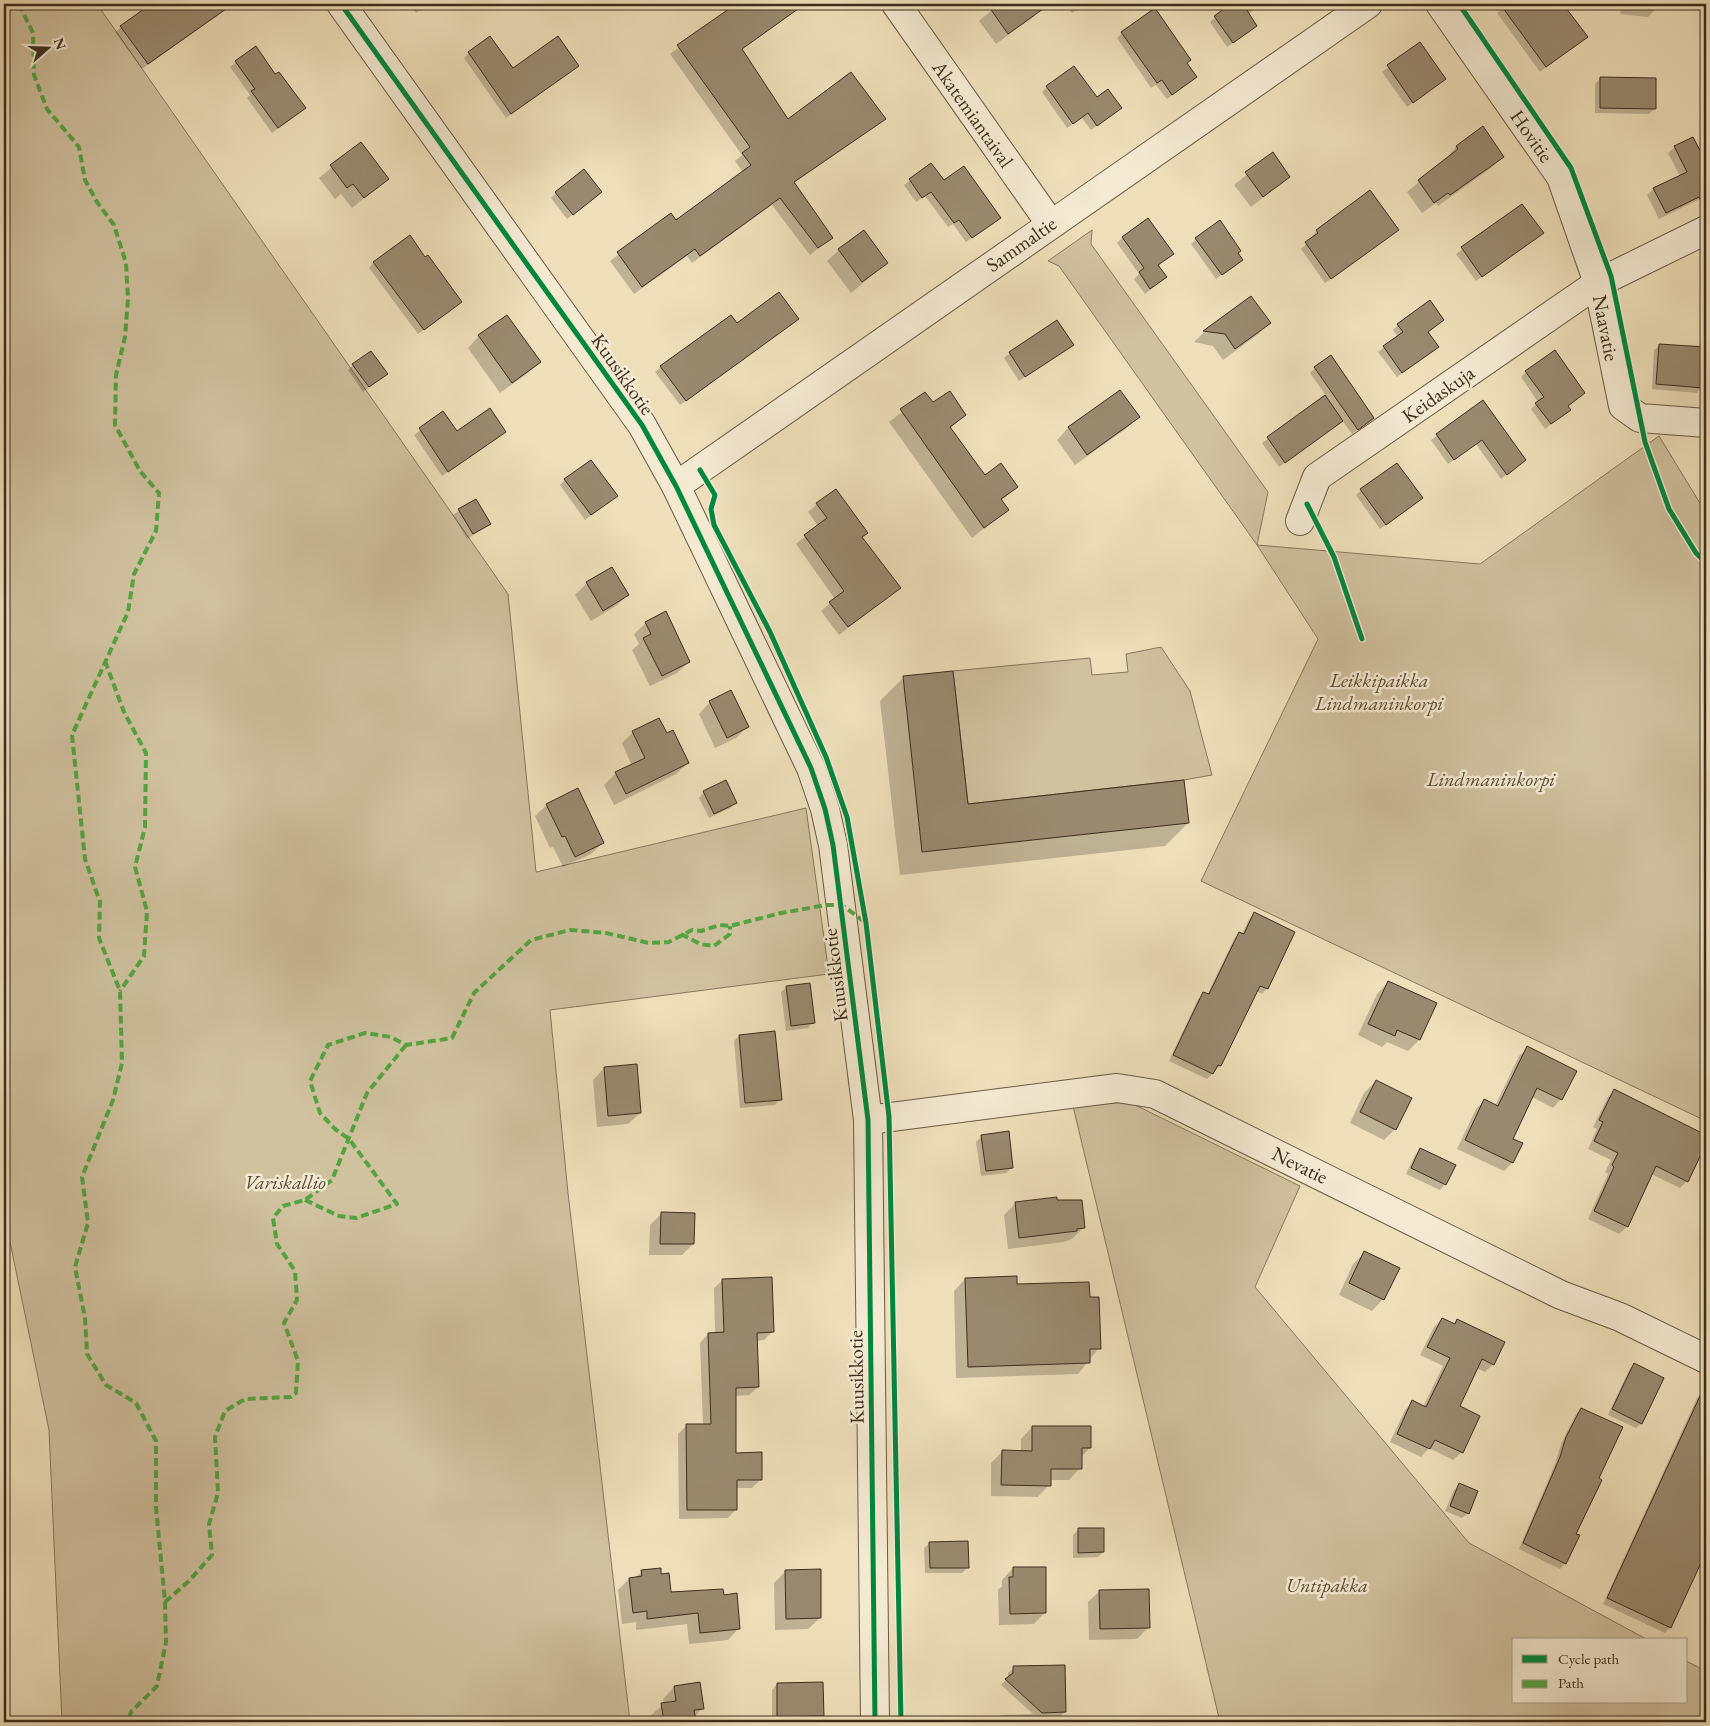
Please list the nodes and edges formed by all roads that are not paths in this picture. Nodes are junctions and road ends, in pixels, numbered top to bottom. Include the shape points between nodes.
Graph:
1 (341, 4) edge
2 (896, 4) edge
3 (1368, 4) edge
4 (1440, 4) edge
5 (1050, 223) junction
6 (1706, 230) edge
7 (1598, 283) junction
8 (1706, 423) edge
9 (676, 486) junction
10 (1300, 521) dead end
11 (868, 1120) junction
12 (1706, 1359) edge
13 (875, 1722) edge

1 - 9 street, Kuusikkotie via 642,425
2 - 5 street, Akatemiantaival
3 - 5 street, Sammaltie
4 - 7 street, Hovitie via 1561,177
5 - 9 street, Sammaltie
6 - 7 street, Naavatie
7 - 8 street, Naavatie via 1623,406 1640,418
7 - 10 street, Keidaskuja via 1317,477
9 - 11 street, Kuusikkotie via 811,768 825,808 842,905
11 - 12 street, Nevatie via 1117,1088 1155,1094 1561,1295 1620,1317
11 - 13 street, Kuusikkotie

